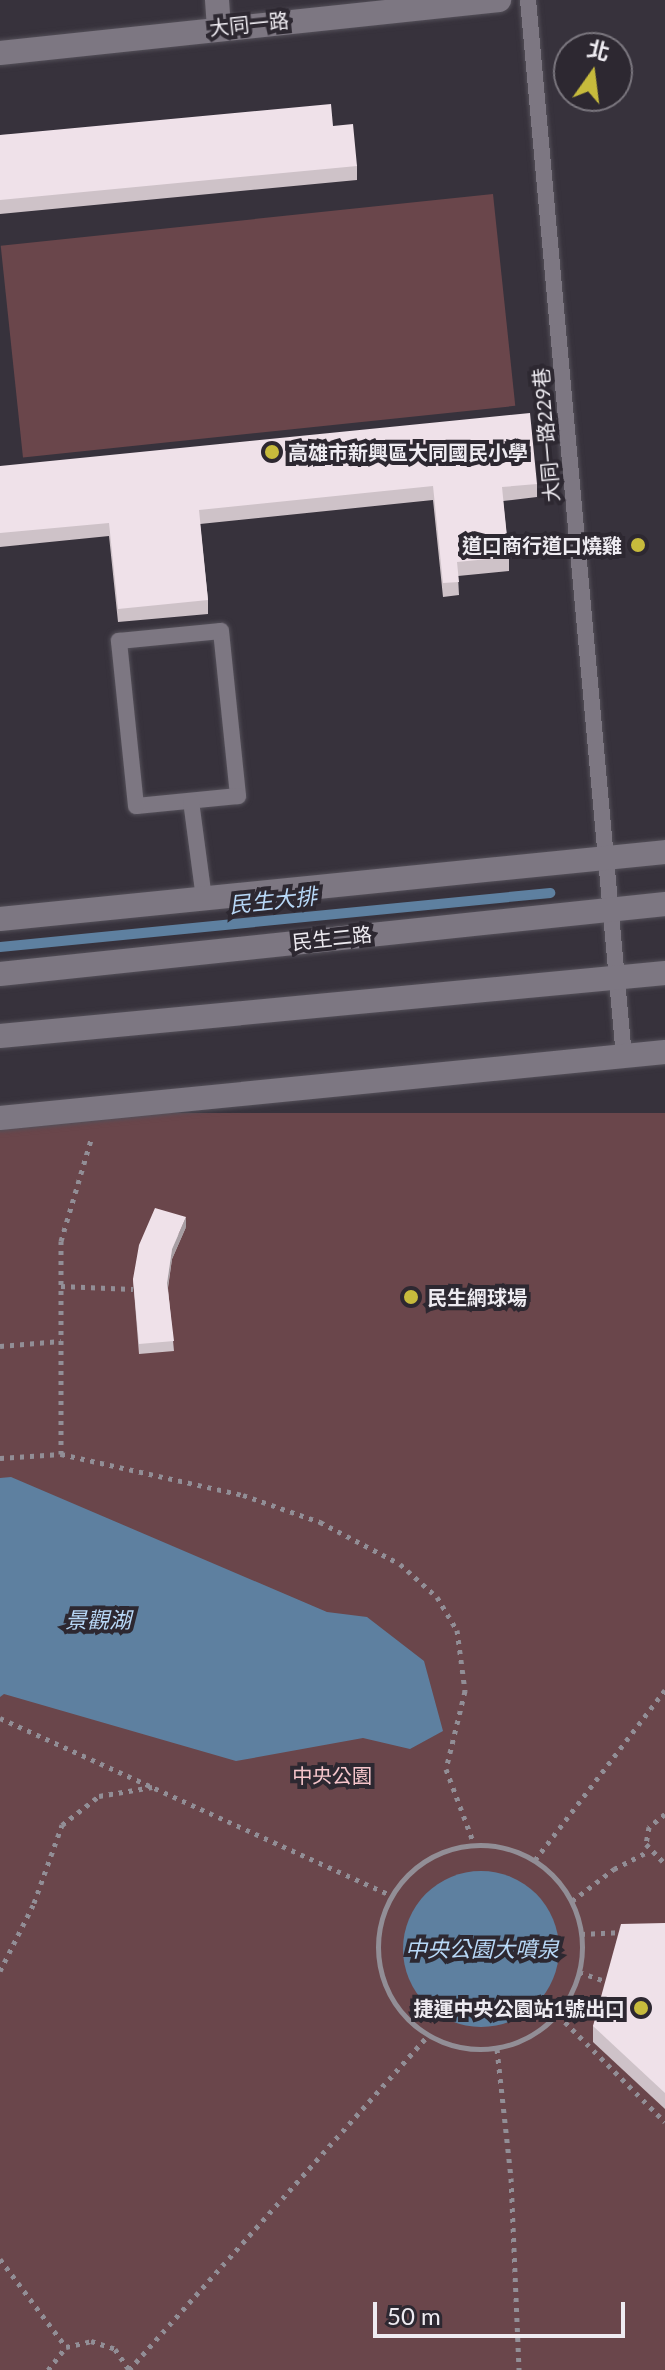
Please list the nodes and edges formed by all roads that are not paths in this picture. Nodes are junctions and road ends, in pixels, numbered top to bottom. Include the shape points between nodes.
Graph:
1 (217, 0) edge
2 (499, 0) edge
3 (528, 0) edge
4 (219, 27) junction
5 (0, 53) edge
6 (191, 801) junction
7 (665, 852) edge
8 (603, 858) junction
9 (204, 898) junction
10 (665, 904) edge
11 (608, 909) junction
12 (0, 919) edge
13 (665, 973) edge
14 (0, 974) edge
15 (616, 978) junction
16 (0, 1036) edge
17 (665, 1052) edge
18 (624, 1057) junction
19 (0, 1118) edge

1 - 4 main road
2 - 4 main road, 大同一路
3 - 8 lane, 大同一路229巷
4 - 5 main road, 大同一路
6 - 6 lane via 238,796 221,631 119,641 136,806
6 - 9 lane
7 - 8 main road
8 - 9 main road
8 - 11 lane, 大同一路229巷
9 - 12 main road
10 - 11 main road, 民生二路
11 - 14 main road, 民生二路
11 - 15 lane, 大同一路229巷
13 - 15 main road
15 - 16 main road
15 - 18 lane, 大同一路229巷
17 - 18 main road
18 - 19 main road

